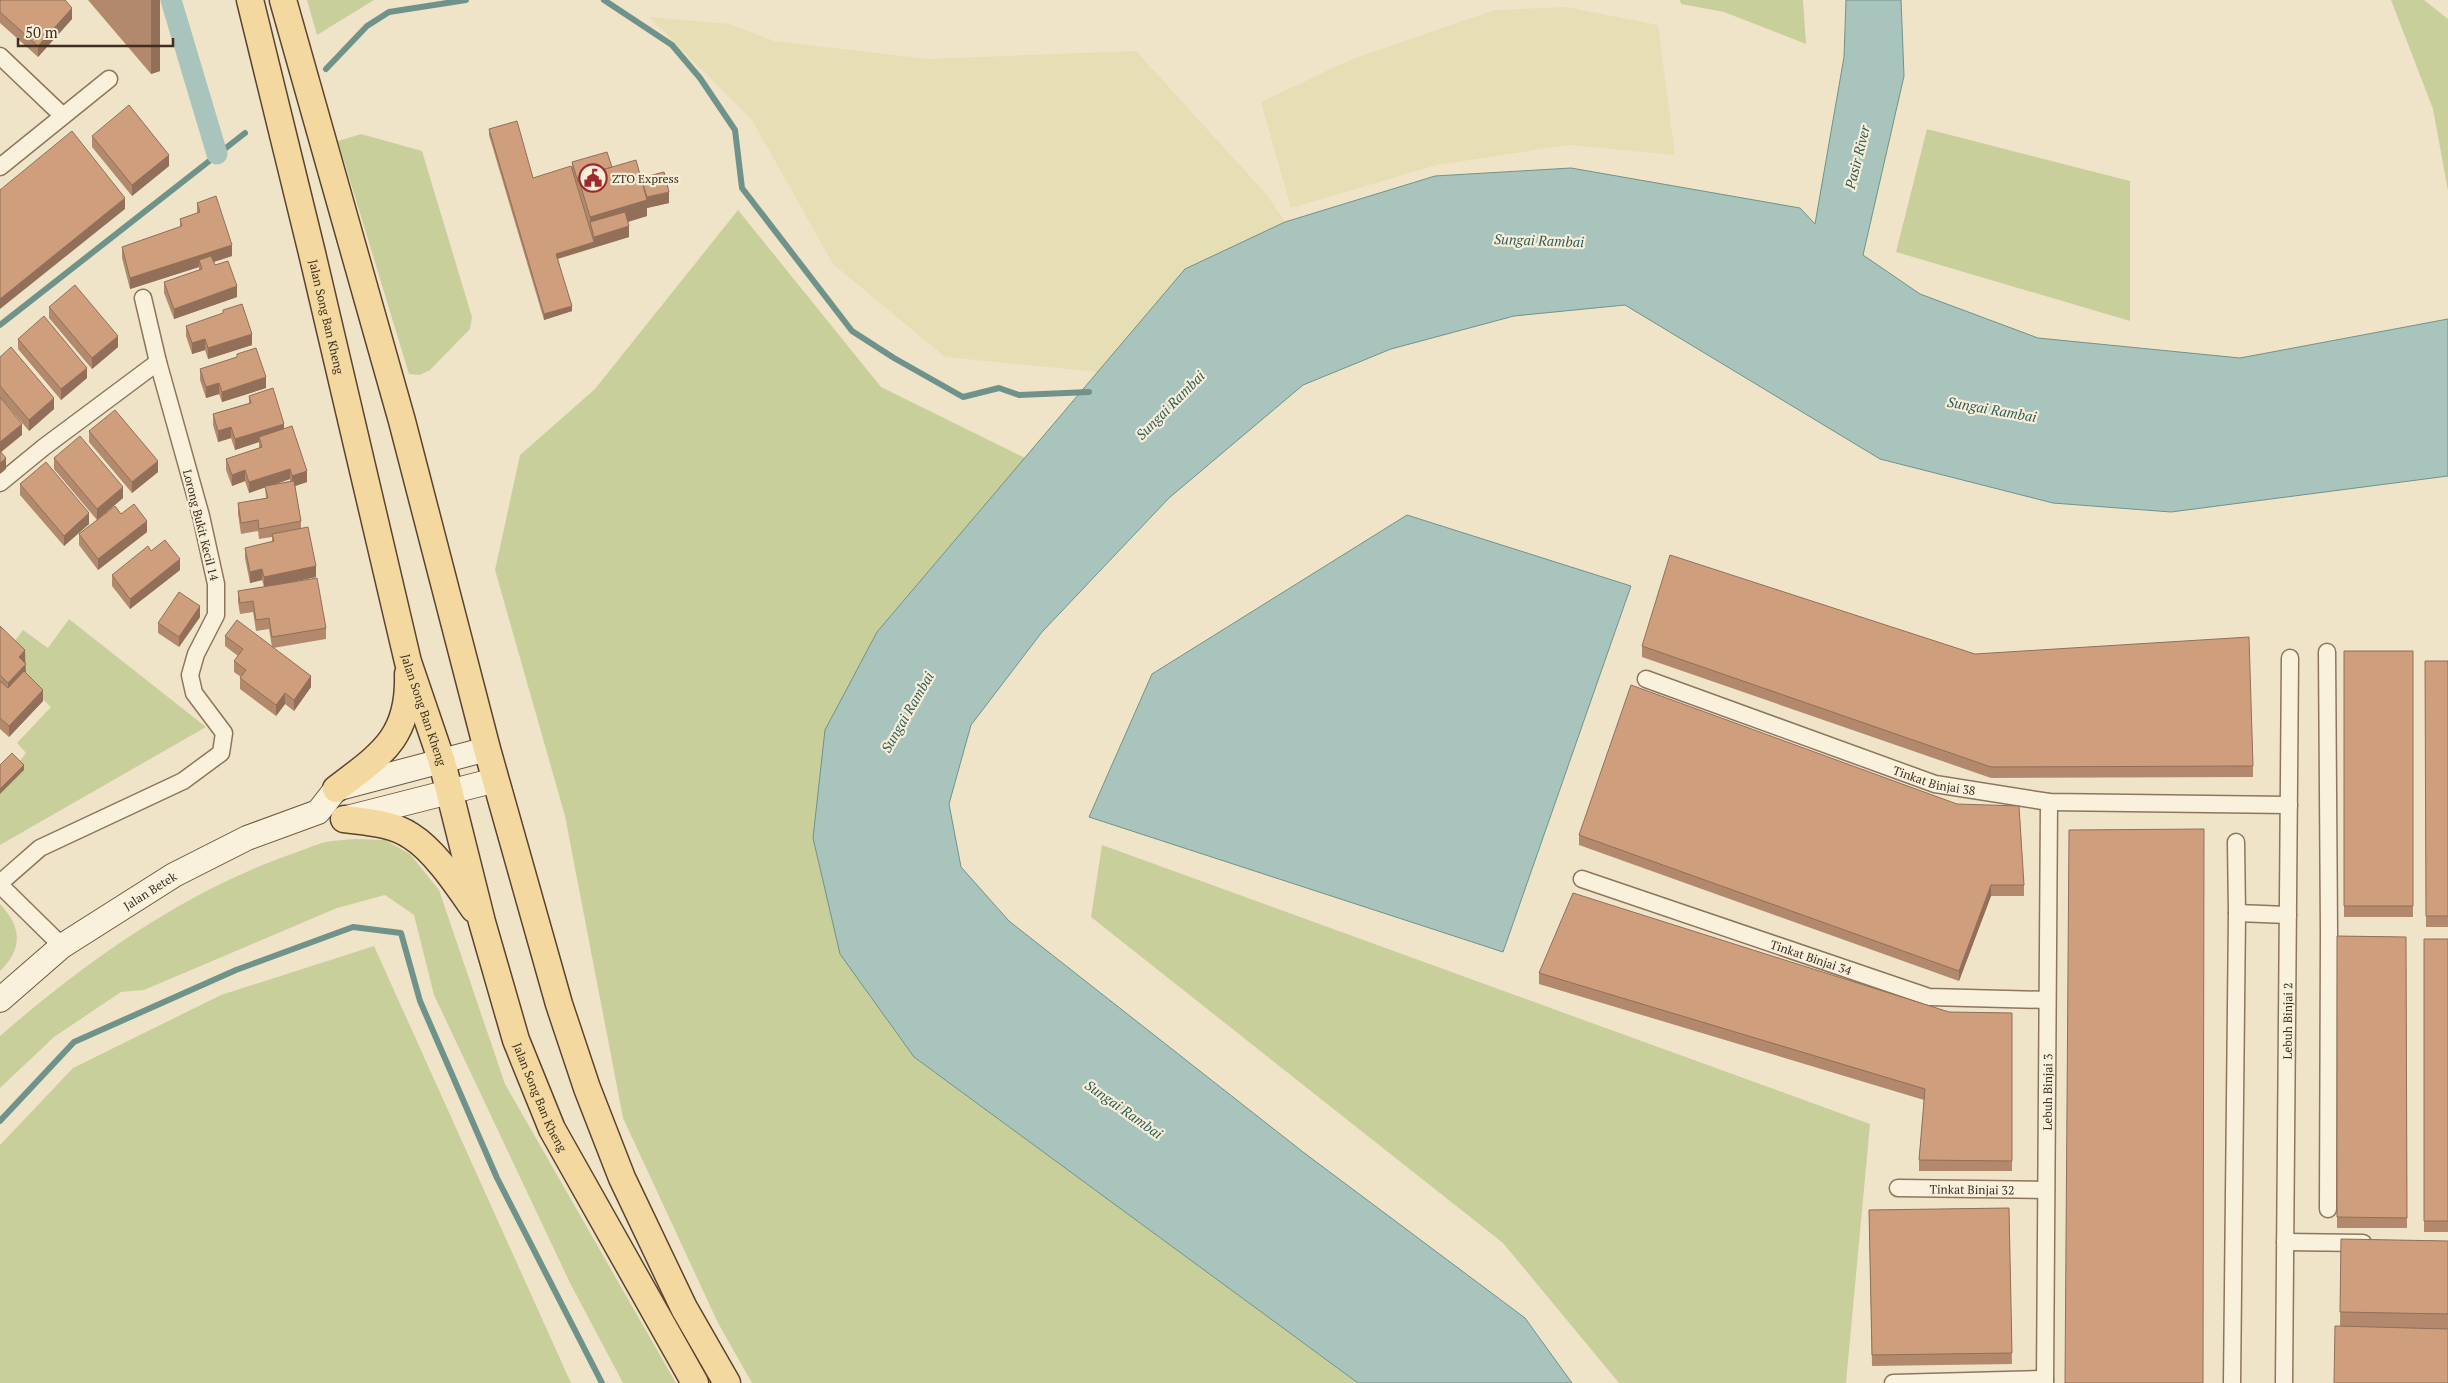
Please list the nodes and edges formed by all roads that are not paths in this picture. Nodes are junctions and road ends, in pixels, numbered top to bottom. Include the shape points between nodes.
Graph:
1 (250, 0) edge
2 (283, 0) edge
3 (0, 56) edge
4 (109, 79) dead end
5 (63, 116) junction
6 (0, 167) edge
7 (143, 298) dead end
8 (158, 362) junction
9 (0, 483) edge
10 (2326, 652) dead end
11 (2290, 658) dead end
12 (408, 662) junction
13 (1646, 679) dead end
14 (487, 749) junction
15 (442, 762) junction
16 (496, 780) junction
17 (336, 789) junction
18 (450, 793) junction
19 (2049, 802) junction
20 (2289, 805) junction
21 (318, 812) junction
22 (344, 819) junction
23 (2236, 842) dead end
24 (1582, 879) dead end
25 (0, 884) edge
26 (2237, 913) junction
27 (2288, 915) junction
28 (482, 922) junction
29 (62, 946) junction
30 (0, 1000) edge
31 (2047, 1000) junction
32 (1898, 1188) dead end
33 (2046, 1190) junction
34 (2328, 1209) dead end
35 (2285, 1242) junction
36 (2382, 1243) edge
37 (2045, 1381) edge
38 (695, 1383) edge
39 (727, 1383) edge
40 (1893, 1383) edge
41 (2232, 1383) edge
42 (2284, 1383) edge

1 - 12 main road, Jalan Song Ban Kheng
2 - 14 main road via 402,421
3 - 5 street
4 - 5 street
5 - 6 street
7 - 8 street, Lorong Bukit Kecil 14
8 - 9 street
8 - 25 street, Lorong Bukit Kecil 14 via 201,516 216,584 216,615 196,654 190,675 194,693 224,733 221,753 183,780 40,848
10 - 34 street
11 - 20 street, Lebuh Binjai 2
12 - 15 main road, Jalan Song Ban Kheng
12 - 17 main road via 409,695 398,733 385,750
13 - 19 street, Tinkat Binjai 38 via 1935,784
14 - 15 street
14 - 16 main road
15 - 17 street
15 - 18 main road, Jalan Song Ban Kheng
16 - 18 street
16 - 39 main road via 559,1004 587,1088 634,1204 684,1308
17 - 21 street
18 - 22 street
18 - 28 main road, Jalan Song Ban Kheng
19 - 20 street, Tinkat Binjai 38
19 - 31 street, Lebuh Binjai 3
20 - 27 street, Lebuh Binjai 2
21 - 22 street
21 - 29 street, Jalan Betek via 247,838 174,876
22 - 28 main road via 385,825 412,836 458,885
23 - 26 street
24 - 31 street, Tinkat Binjai 34 via 1929,997
25 - 29 street
26 - 27 street
26 - 41 street
27 - 35 street, Lebuh Binjai 2
28 - 38 main road, Jalan Song Ban Kheng via 516,1040 552,1129
29 - 30 street, Jalan Betek
31 - 33 street, Lebuh Binjai 3
32 - 33 street, Tinkat Binjai 32
33 - 37 street, Lebuh Binjai 3
35 - 36 street
35 - 42 street, Lebuh Binjai 2
37 - 40 street

